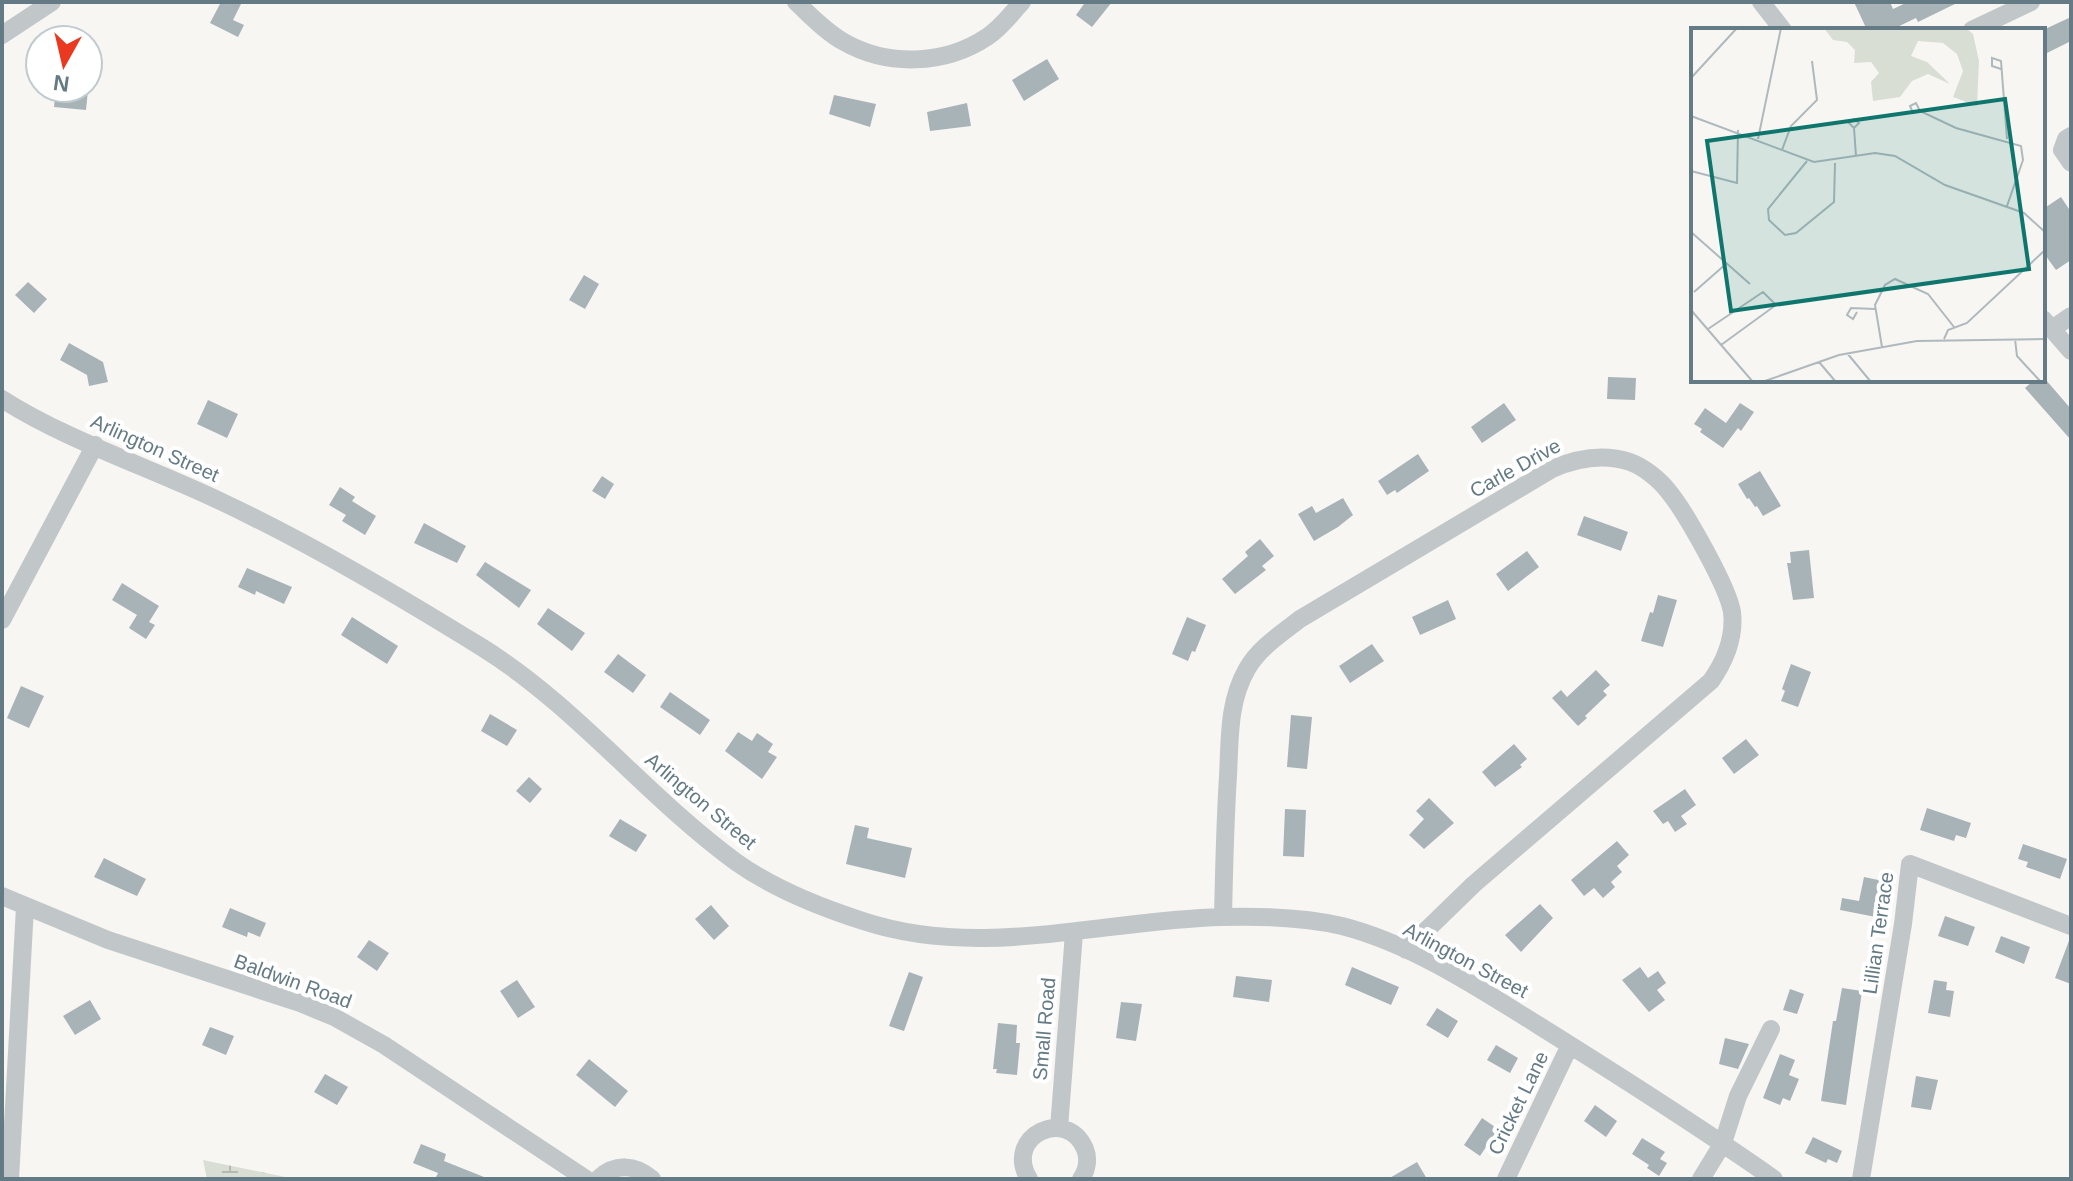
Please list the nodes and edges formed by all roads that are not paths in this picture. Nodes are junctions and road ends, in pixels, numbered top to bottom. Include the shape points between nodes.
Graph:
1 (52, 2) edge
2 (796, 2) edge
3 (1022, 2) edge
4 (1761, 2) edge
5 (2031, 2) edge
6 (1781, 28) edge
7 (1976, 28) edge
8 (2, 35) edge
9 (2071, 136) edge
10 (2071, 163) edge
11 (2071, 316) edge
12 (2047, 324) edge
13 (2071, 351) edge
14 (2, 399) edge
15 (95, 445) junction
16 (2, 620) edge
17 (2, 896) edge
18 (25, 907) junction
19 (1223, 917) junction
20 (2071, 926) edge
21 (1074, 933) junction
22 (1406, 950) junction
23 (1771, 1029) dead end
24 (1570, 1045) junction
25 (1059, 1128) junction
26 (1723, 1143) junction
27 (10, 1179) edge
28 (586, 1179) edge
29 (598, 1179) edge
30 (652, 1179) edge
31 (1029, 1179) edge
32 (1081, 1179) edge
33 (1506, 1179) edge
34 (1701, 1179) edge
35 (1774, 1179) edge
36 (1861, 1179) edge

1 - 8 street
2 - 3 street via 852,46 907,60 976,44
4 - 6 street
5 - 7 street
9 - 10 street via 2062,150
11 - 12 street
12 - 13 street
14 - 15 street, Arlington Street
15 - 16 street
15 - 21 street, Arlington Street via 342,562 490,653 740,865 805,900 870,924 942,937
17 - 18 street, Baldwin Road
18 - 27 street
18 - 28 street, Baldwin Road via 334,1017
19 - 21 street, Arlington Street via 1129,923
19 - 22 street, Arlington Street via 1340,926
19 - 22 street, Carle Drive via 1231,714 1242,677 1268,643 1552,469 1576,458 1630,462 1669,492 1722,583 1732,611 1724,661 1711,681 1474,884
20 - 36 street, Lillian Terrace via 1910,864
21 - 25 street, Small Road
22 - 24 street, Arlington Street
23 - 26 street via 1738,1096
24 - 26 street, Arlington Street
24 - 33 street, Cricket Lane
25 - 31 street via 1029,1140 1022,1161
25 - 32 street via 1084,1145 1087,1165
26 - 34 street
26 - 35 street, Arlington Street
29 - 30 street via 622,1167

